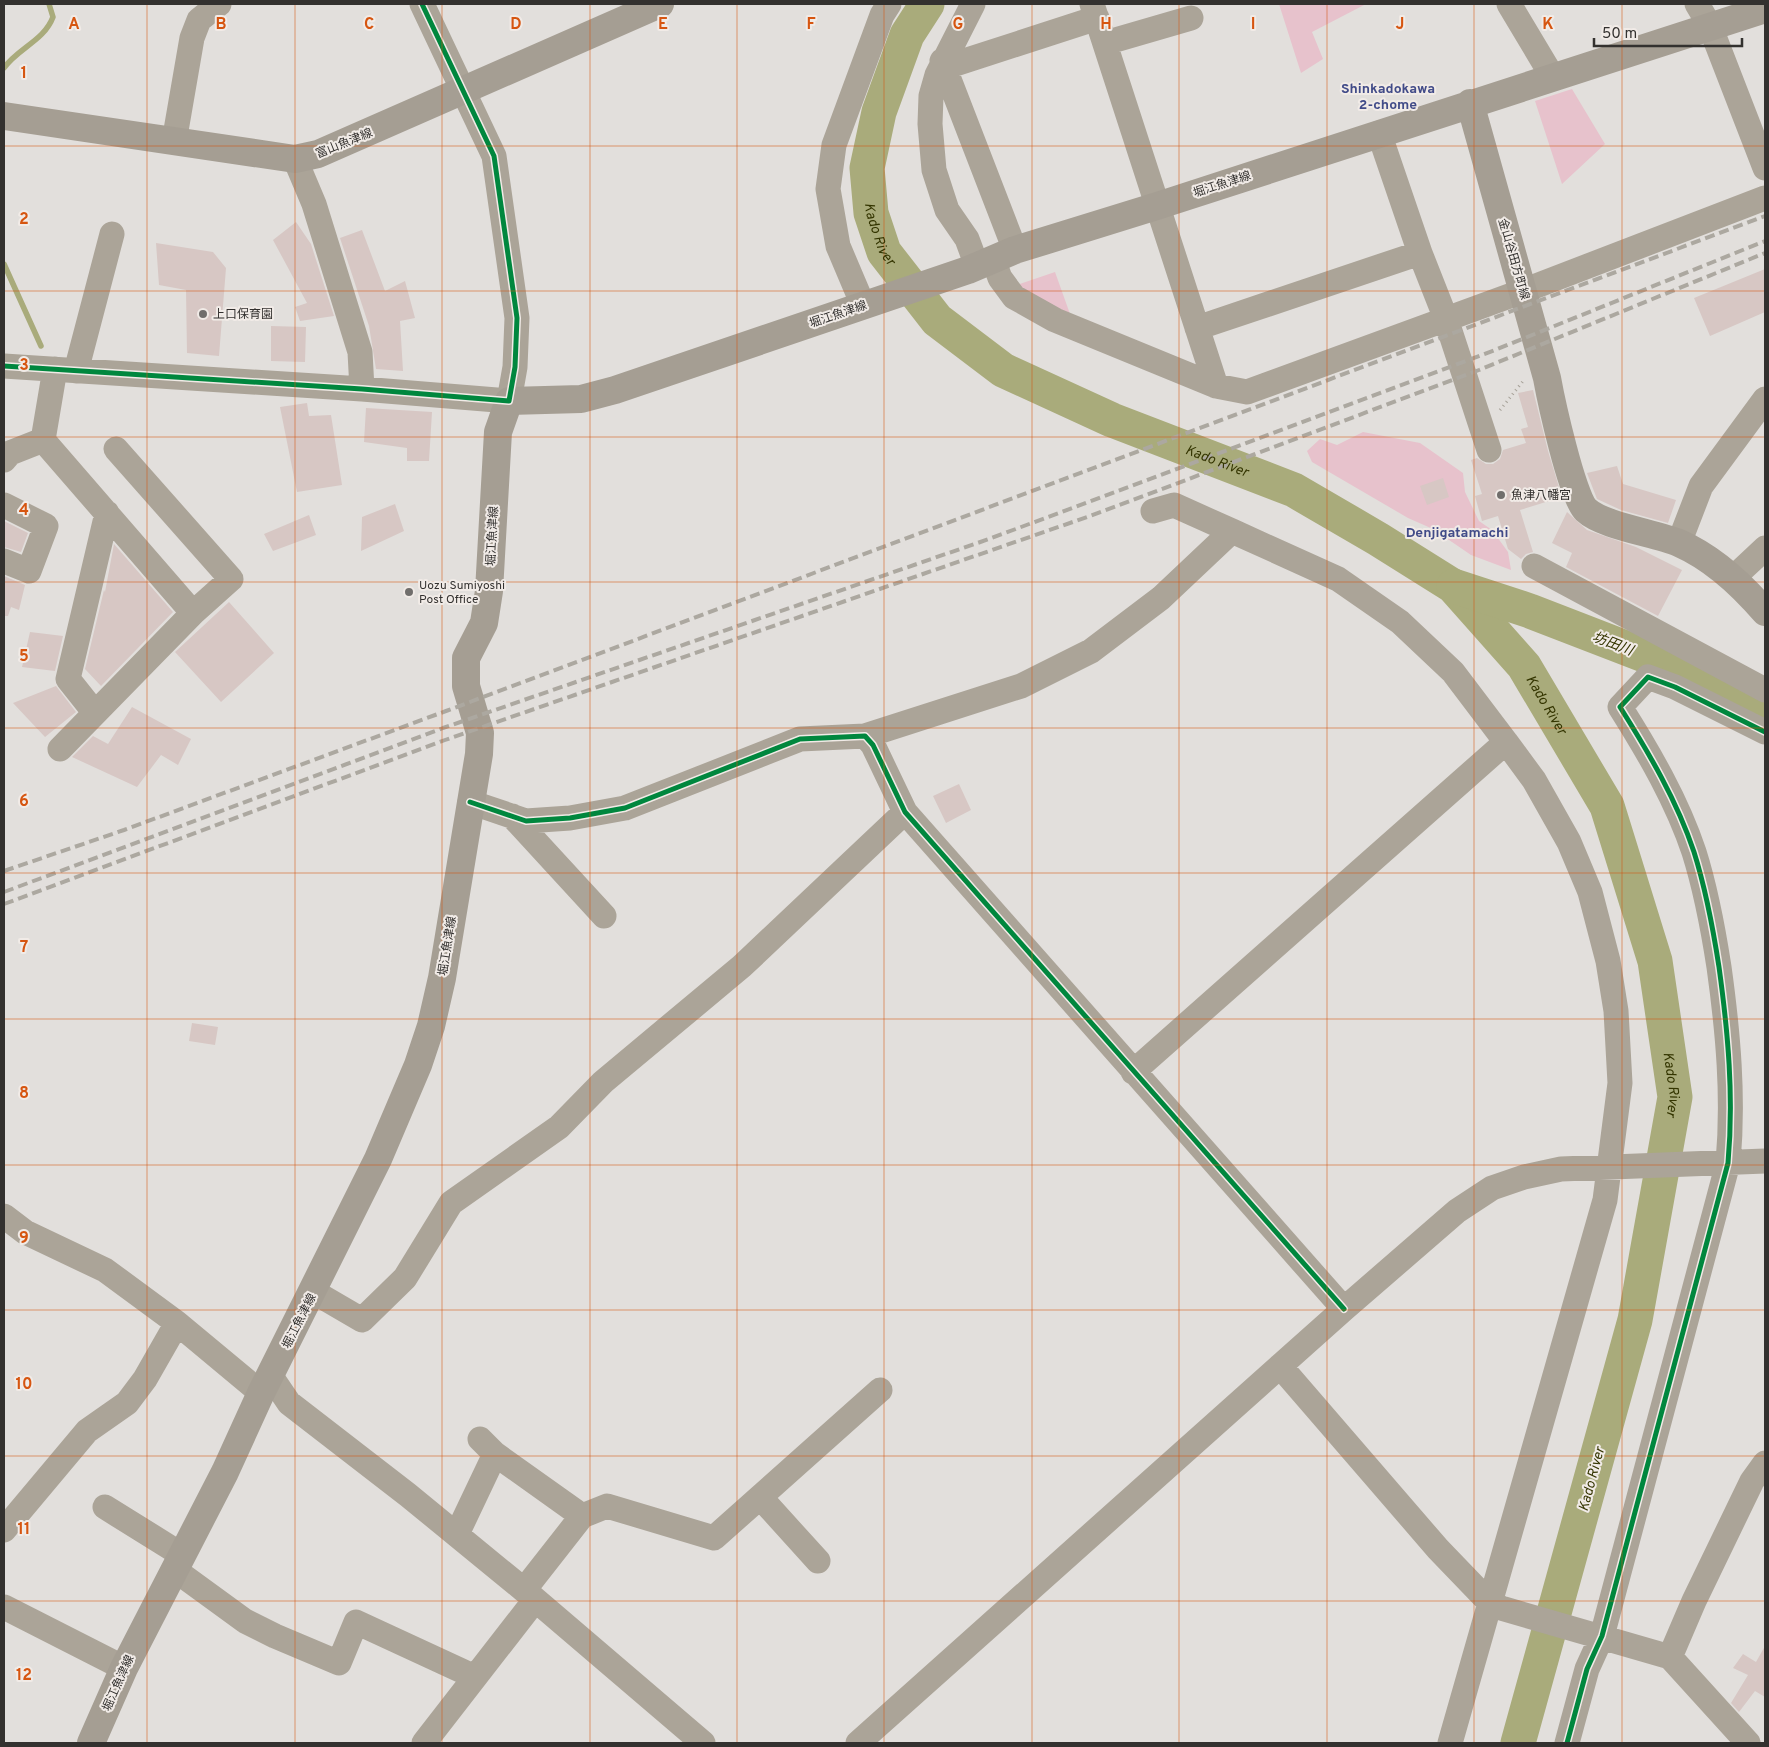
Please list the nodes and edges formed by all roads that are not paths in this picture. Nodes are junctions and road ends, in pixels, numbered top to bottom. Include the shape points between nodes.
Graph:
1 (219, 4) edge
2 (422, 4) edge
3 (660, 4) edge
4 (889, 4) edge
5 (973, 4) edge
6 (1509, 4) edge
7 (1765, 9) edge
8 (1094, 11) edge
9 (192, 12) edge
10 (1703, 15) edge
11 (1190, 18) dead end
12 (1105, 43) junction
13 (942, 62) junction
14 (1552, 76) junction
15 (464, 90) junction
16 (1470, 103) junction
17 (4, 116) edge
18 (1379, 133) junction
19 (174, 142) junction
20 (295, 159) junction
21 (1765, 168) edge
22 (1765, 198) edge
23 (1157, 206) junction
24 (112, 234) dead end
25 (1420, 253) junction
26 (988, 261) junction
27 (1523, 291) junction
28 (875, 301) junction
29 (1446, 319) junction
30 (1197, 328) junction
31 (4, 366) edge
32 (65, 370) junction
33 (1216, 386) junction
34 (362, 389) junction
35 (1765, 399) edge
36 (509, 401) junction
37 (43, 440) junction
38 (1486, 440) road end
39 (116, 448) dead end
40 (4, 460) edge
41 (4, 505) edge
42 (1152, 511) dead end
43 (107, 514) junction
44 (1232, 531) junction
45 (1679, 543) junction
46 (1765, 548) edge
47 (4, 561) edge
48 (1534, 566) dead end
49 (1733, 578) junction
50 (1765, 612) edge
51 (193, 613) junction
52 (1765, 690) edge
53 (95, 713) junction
54 (1765, 732) edge
55 (865, 736) junction
56 (1506, 742) junction
57 (60, 749) dead end
58 (470, 802) junction
59 (905, 812) junction
60 (512, 816) junction
61 (604, 916) dead end
62 (1133, 1072) junction
63 (1765, 1162) edge
64 (1726, 1163) junction
65 (1614, 1167) junction
66 (4, 1216) edge
67 (314, 1292) junction
68 (1344, 1310) junction
69 (177, 1323) junction
70 (1280, 1366) junction
71 (266, 1384) junction
72 (880, 1390) dead end
73 (1765, 1463) edge
74 (760, 1498) junction
75 (105, 1507) dead end
76 (582, 1516) junction
77 (4, 1530) edge
78 (456, 1534) junction
79 (818, 1561) dead end
80 (178, 1563) junction
81 (530, 1595) junction
82 (1495, 1605) junction
83 (4, 1607) edge
84 (1599, 1635) junction
85 (1670, 1658) junction
86 (124, 1668) junction
87 (475, 1677) junction
88 (91, 1743) edge
89 (424, 1743) edge
90 (703, 1743) edge
91 (858, 1743) edge
92 (1450, 1743) edge
93 (1567, 1743) edge
94 (1748, 1743) edge

1 - 9 street
2 - 15 street
3 - 15 main road, 富山魚津線
4 - 28 street via 882,15 834,146 828,189 838,246
5 - 13 street
6 - 14 street
7 - 10 main road
8 - 12 street
8 - 13 street via 955,64
9 - 19 street via 192,38
10 - 14 main road
10 - 21 street
11 - 12 street
12 - 23 street
13 - 26 street
13 - 26 street via 931,96 934,170 947,210
14 - 16 main road
15 - 20 main road, 富山魚津線 via 318,154
15 - 36 street via 494,156 506,230 517,318 515,367
16 - 18 main road, 堀江魚津線
16 - 27 main road, 金山谷田方町線
17 - 19 main road, 富山魚津線
18 - 23 main road, 堀江魚津線
18 - 25 street
19 - 20 main road, 富山魚津線
20 - 34 street via 314,204 360,352
22 - 27 street
23 - 26 main road, 堀江魚津線
23 - 30 street
24 - 32 street
25 - 29 street
25 - 30 street
26 - 28 main road, 堀江魚津線
26 - 33 street via 1014,297 1055,320
27 - 29 street
27 - 45 main road, 金山谷田方町線 via 1553,412 1578,496 1585,509 1600,518
28 - 36 main road, 堀江魚津線 via 581,399
29 - 33 street via 1246,392
29 - 38 street
30 - 33 street
31 - 32 street
32 - 34 street
32 - 37 street
34 - 36 street
35 - 45 street via 1701,486
36 - 58 main road, 堀江魚津線 via 498,432 489,591 484,623 466,658 466,686 480,733
37 - 40 street via 10,453
37 - 43 street
39 - 51 street via 232,579
41 - 47 street via 46,526 29,571
42 - 44 street via 1174,505
43 - 51 street
43 - 53 street via 68,679
44 - 55 street via 1161,598 1091,651 1021,686
44 - 56 street via 1338,579 1400,622 1452,672
45 - 49 main road, 金山谷田方町線
46 - 49 street
48 - 52 street
49 - 50 main road, 金山谷田方町線
51 - 53 street
53 - 57 street
54 - 64 street via 1648,677 1620,707 1663,779 1694,851 1710,908 1730,1066 1732,1128
55 - 59 street via 873,745
55 - 60 street via 800,739 625,808 570,818 526,821
56 - 62 street
56 - 65 street via 1534,780 1568,842 1590,892 1616,1011 1620,1083
58 - 60 street
58 - 67 main road, 堀江魚津線 via 432,1026 378,1159
59 - 62 street
59 - 67 street via 742,966 603,1082 559,1127 451,1203 405,1278 362,1320
60 - 61 street
62 - 68 street
63 - 64 street
64 - 65 street
64 - 84 street
65 - 68 street via 1561,1169 1492,1188 1457,1212
65 - 82 street
66 - 69 street via 25,1232 105,1270
67 - 71 main road, 堀江魚津線
68 - 70 street
69 - 71 street
69 - 77 street via 145,1379 127,1403 87,1430
70 - 82 street via 1438,1549
70 - 91 street
71 - 78 street
71 - 80 main road, 堀江魚津線
72 - 74 street
73 - 85 street via 1752,1481 1694,1600
74 - 76 street via 714,1538 607,1506
74 - 79 street
75 - 80 street
76 - 78 street via 487,1446
76 - 81 street
78 - 81 street
80 - 86 main road, 堀江魚津線
80 - 87 street via 245,1621 339,1663 356,1622
81 - 87 street
81 - 90 street
82 - 84 street
82 - 92 street
83 - 86 street
84 - 85 street
84 - 93 street
85 - 94 street
86 - 88 main road, 堀江魚津線
87 - 89 street

